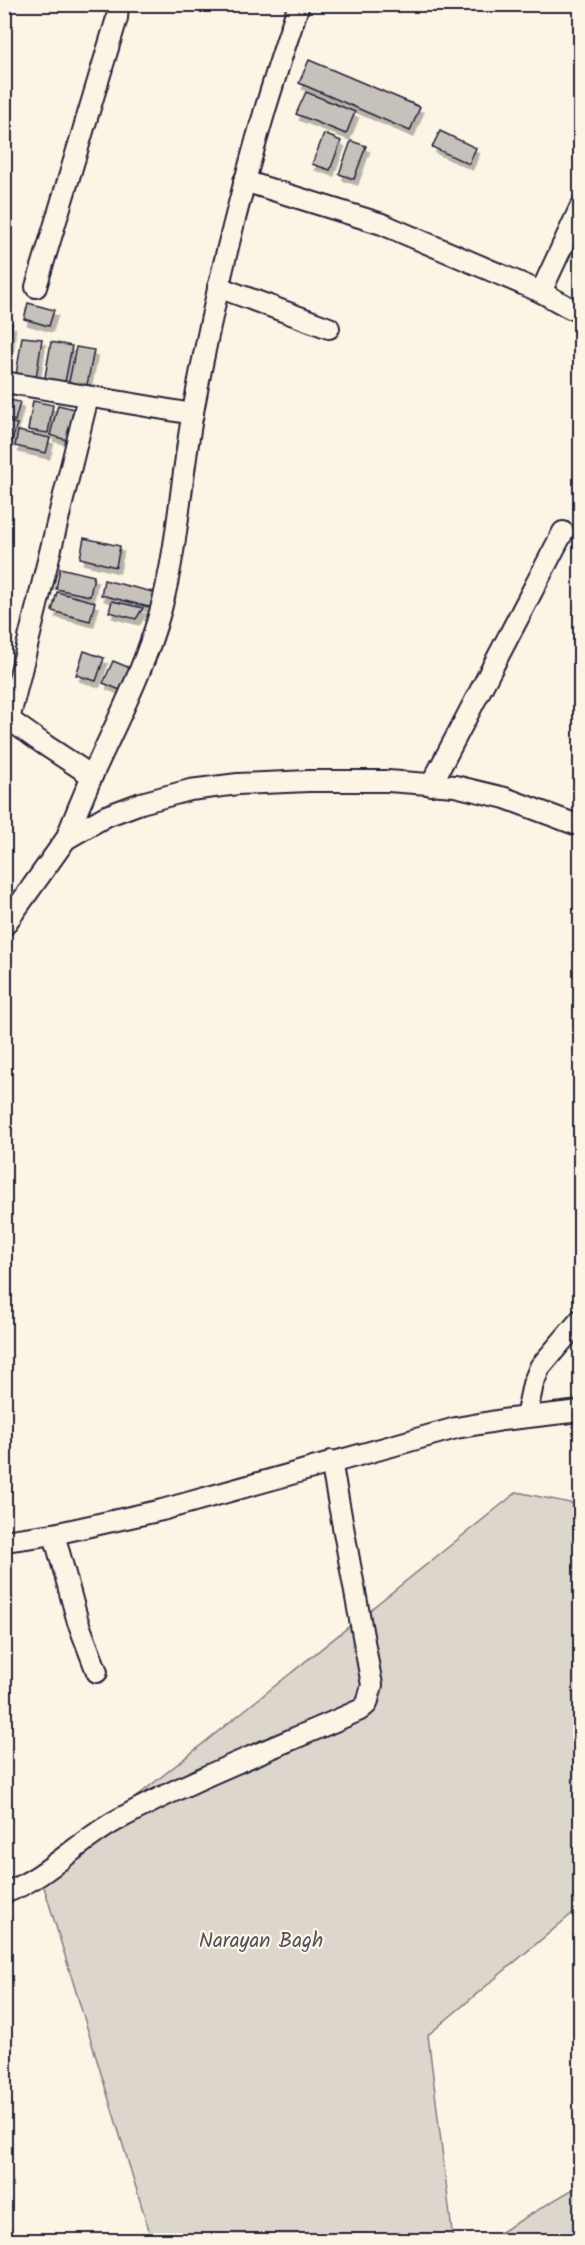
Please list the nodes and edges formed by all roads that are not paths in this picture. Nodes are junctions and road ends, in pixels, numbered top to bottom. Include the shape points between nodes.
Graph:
1 (118, 4) edge
2 (299, 4) edge
3 (244, 181) junction
4 (580, 208) edge
5 (36, 287) dead end
6 (218, 287) junction
7 (541, 292) junction
8 (570, 308) dead end
9 (329, 328) dead end
10 (4, 382) edge
11 (88, 397) junction
12 (193, 414) junction
13 (563, 532) dead end
14 (7, 718) edge
15 (92, 776) junction
16 (431, 784) junction
17 (580, 826) edge
18 (66, 839) junction
19 (10, 907) edge
20 (4, 926) edge
21 (580, 1320) edge
22 (580, 1411) edge
23 (526, 1417) junction
24 (331, 1461) junction
25 (54, 1534) junction
26 (4, 1541) edge
27 (97, 1672) dead end
28 (4, 1893) edge

1 - 5 street
2 - 3 street
3 - 6 street
3 - 7 street via 382,224
4 - 7 street
6 - 9 street
6 - 12 street
7 - 8 street
10 - 11 street
11 - 12 street
11 - 14 street
12 - 15 street via 170,573 160,612 128,701
13 - 16 street
14 - 15 street
15 - 18 street
16 - 17 street via 505,798
16 - 18 street via 309,781 190,790 106,816
18 - 19 street
19 - 20 street
21 - 23 street via 540,1367
22 - 23 street
23 - 24 street via 456,1428
24 - 25 street via 162,1510
24 - 28 street via 372,1685 367,1704 119,1819 22,1886
25 - 26 street
25 - 27 street via 78,1622

